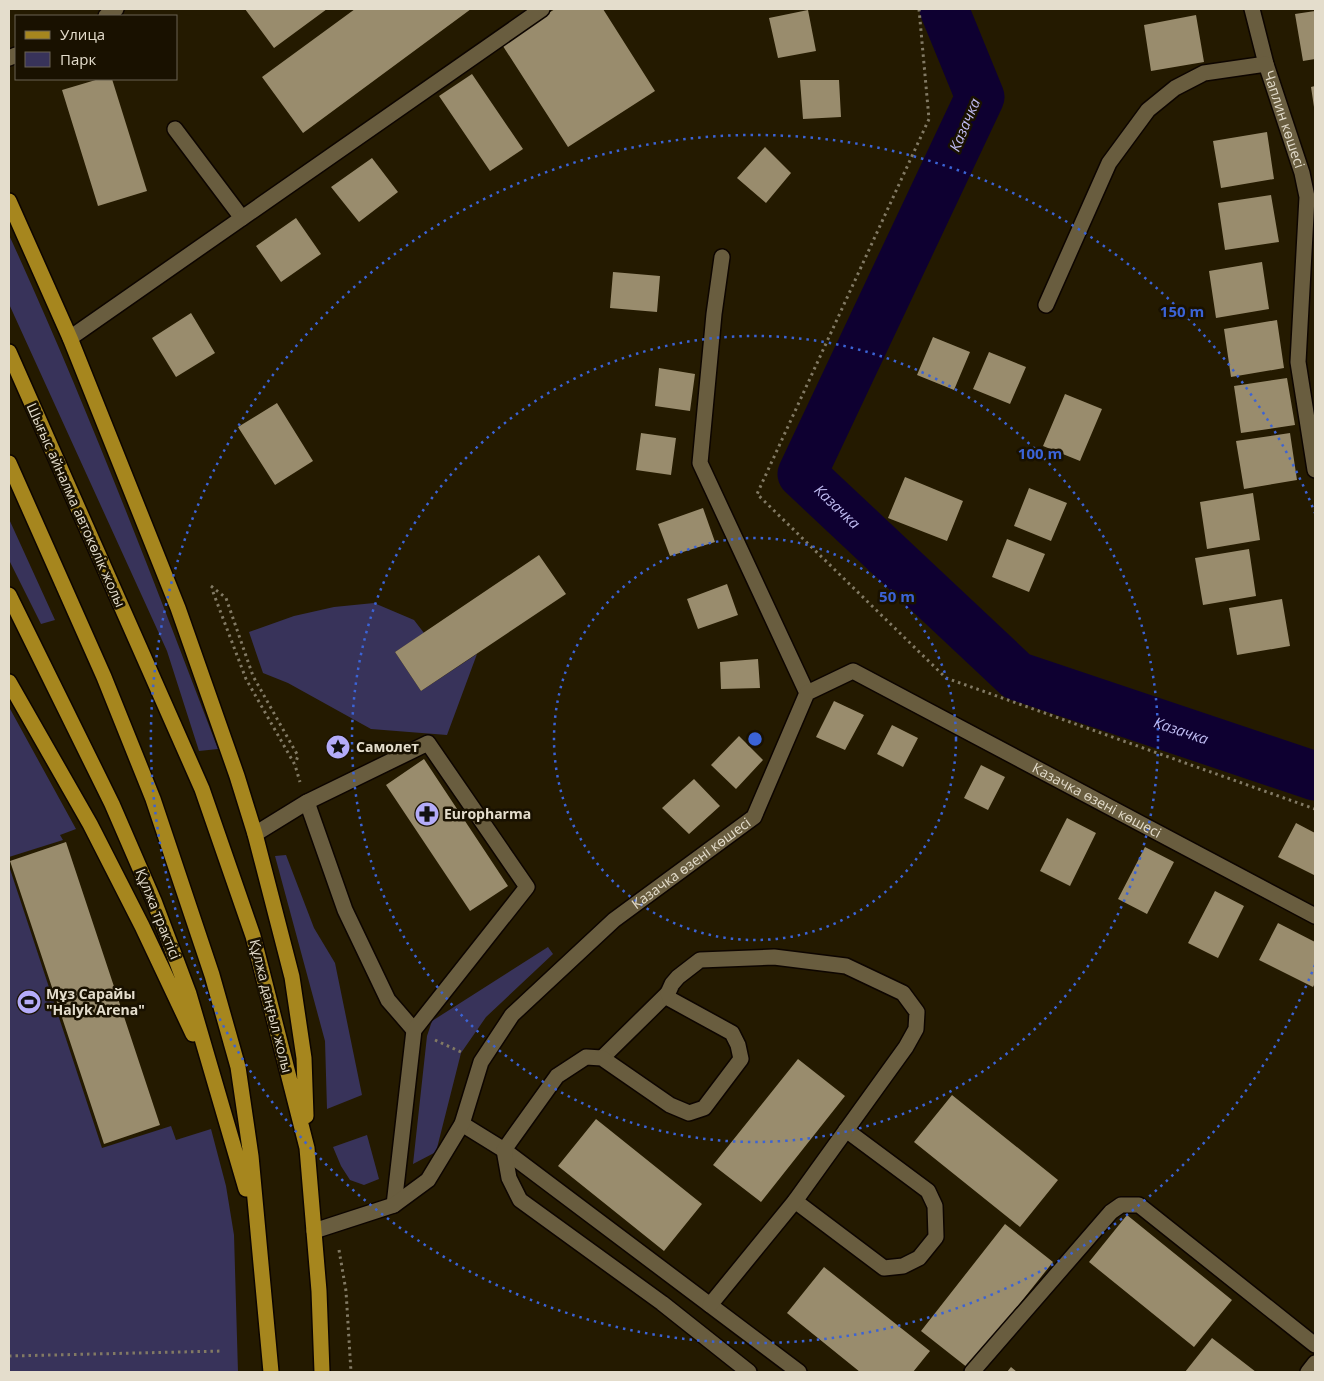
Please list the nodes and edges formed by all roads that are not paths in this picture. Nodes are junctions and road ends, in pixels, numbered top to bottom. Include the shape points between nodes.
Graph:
1 (542, 9) edge
2 (1252, 9) edge
3 (1266, 64) junction
4 (175, 129) dead end
5 (1309, 172) edge
6 (9, 201) edge
7 (242, 218) junction
8 (722, 257) dead end
9 (1046, 305) dead end
10 (70, 338) junction
11 (9, 352) edge
12 (9, 462) edge
13 (1315, 470) edge
14 (9, 595) edge
15 (144, 658) joint
16 (9, 682) edge
17 (807, 693) junction
18 (307, 802) junction
19 (254, 834) junction
20 (1315, 916) edge
21 (668, 994) junction
22 (414, 1030) junction
23 (602, 1058) junction
24 (216, 1085) junction
25 (462, 1124) junction
26 (846, 1130) junction
27 (307, 1148) junction
28 (504, 1150) junction
29 (795, 1201) junction
30 (394, 1205) junction
31 (314, 1231) junction
32 (260, 1251) junction
33 (710, 1305) junction
34 (1315, 1345) edge
35 (1315, 1363) edge
36 (271, 1372) edge
37 (322, 1372) edge
38 (749, 1372) edge
39 (800, 1372) edge
40 (972, 1372) edge
41 (1308, 1372) edge

1 - 7 street
2 - 3 street, Чаплин көшесі
3 - 5 street, Чаплин көшесі
3 - 9 street via 1204,73 1174,88 1148,110 1109,163
4 - 7 street
5 - 13 street, Чаплин көшесі via 1298,362
6 - 10 main road
7 - 10 street
8 - 17 street via 700,463
10 - 19 main road via 178,608
11 - 15 main road, Шығыс айналма автокөлік жолы
12 - 32 main road via 104,677 153,800 212,976 238,1066
14 - 24 main road, Құлжа трактісі via 112,804 154,901 190,994
15 - 27 main road, Құлжа даңғыл жолы via 202,790 254,936
16 - 24 main road via 94,832
17 - 20 street, Казачка өзені көшесі via 853,671
17 - 25 street, Казачка өзені көшесі via 754,817 614,920 512,1015 481,1062
18 - 19 street
18 - 22 street via 345,910 388,1000
18 - 22 street via 428,743 527,887
19 - 27 main road via 292,978 304,1058
21 - 23 street
21 - 23 street via 670,999 732,1033 738,1045 741,1059 704,1108 689,1113 670,1105
21 - 26 street via 678,977 700,960 774,956 846,966 903,993 917,1012 916,1029
22 - 30 street
23 - 28 street via 586,1057 557,1076
24 - 32 main road, Құлжа трактісі via 242,1170
25 - 28 street
25 - 30 street, Казачка өзені көшесі via 428,1180
26 - 29 street
26 - 29 street via 928,1191 936,1206 936,1237 919,1258 903,1266 884,1268
27 - 31 main road, Құлжа даңғыл жолы
28 - 33 street
28 - 38 street via 508,1178 520,1200 662,1303
29 - 33 street
30 - 31 street, Казачка өзені көшесі
31 - 37 main road, Құлжа даңғыл жолы
32 - 36 main road
33 - 39 street
34 - 40 street via 1139,1205 1122,1205 1111,1212
35 - 41 street

